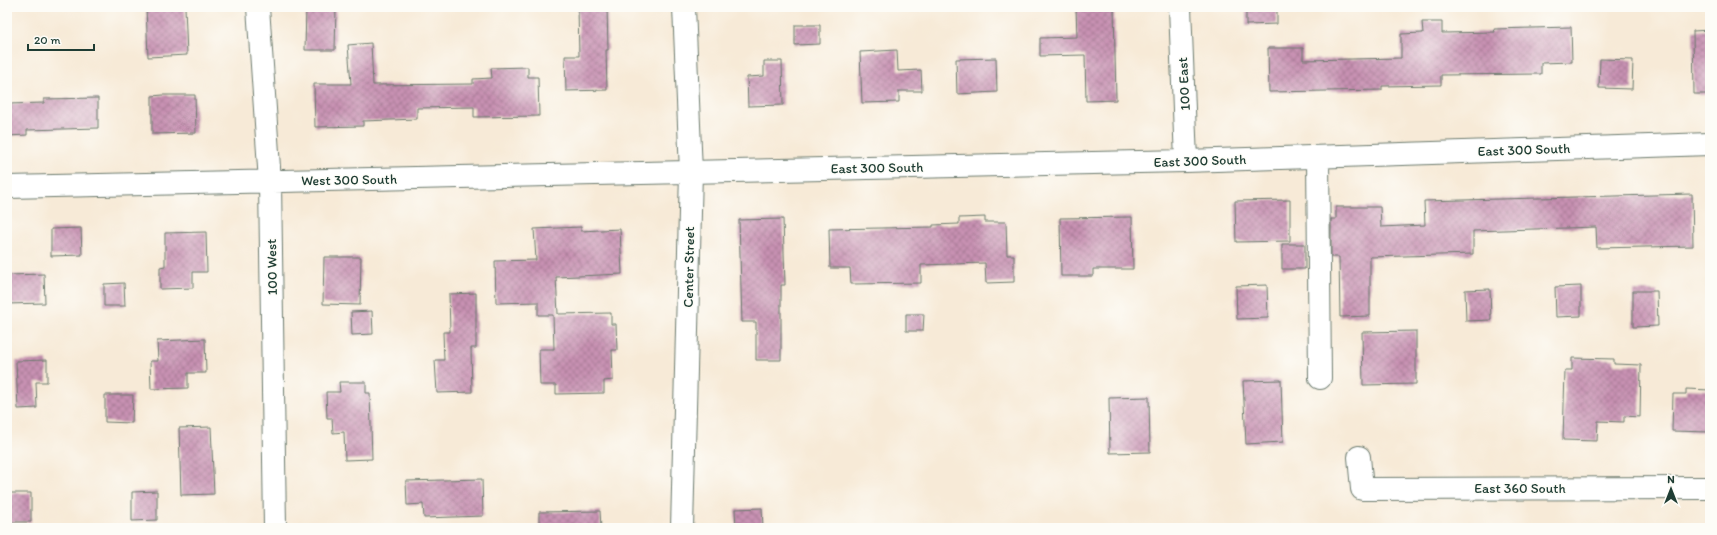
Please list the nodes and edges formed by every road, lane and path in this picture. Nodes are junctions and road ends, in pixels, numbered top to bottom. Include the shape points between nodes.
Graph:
1 (258, 7) edge
2 (684, 7) edge
3 (1180, 7) edge
4 (1710, 144) edge
5 (1318, 157) junction
6 (1186, 161) junction
7 (691, 172) junction
8 (270, 182) junction
9 (7, 187) edge
10 (1320, 378) dead end
11 (1359, 457) dead end
12 (1710, 488) edge
13 (275, 528) edge
14 (682, 528) edge

1 - 8 street, 100 West
2 - 7 street, Center Street
3 - 6 street, 100 East
4 - 5 street, East 300 South
5 - 6 street, East 300 South
5 - 10 street
6 - 7 street, East 300 South
7 - 8 street, West 300 South
7 - 14 street, Center Street
8 - 9 street, West 300 South
8 - 13 street, 100 West
11 - 12 street, East 360 South via 1362,489

